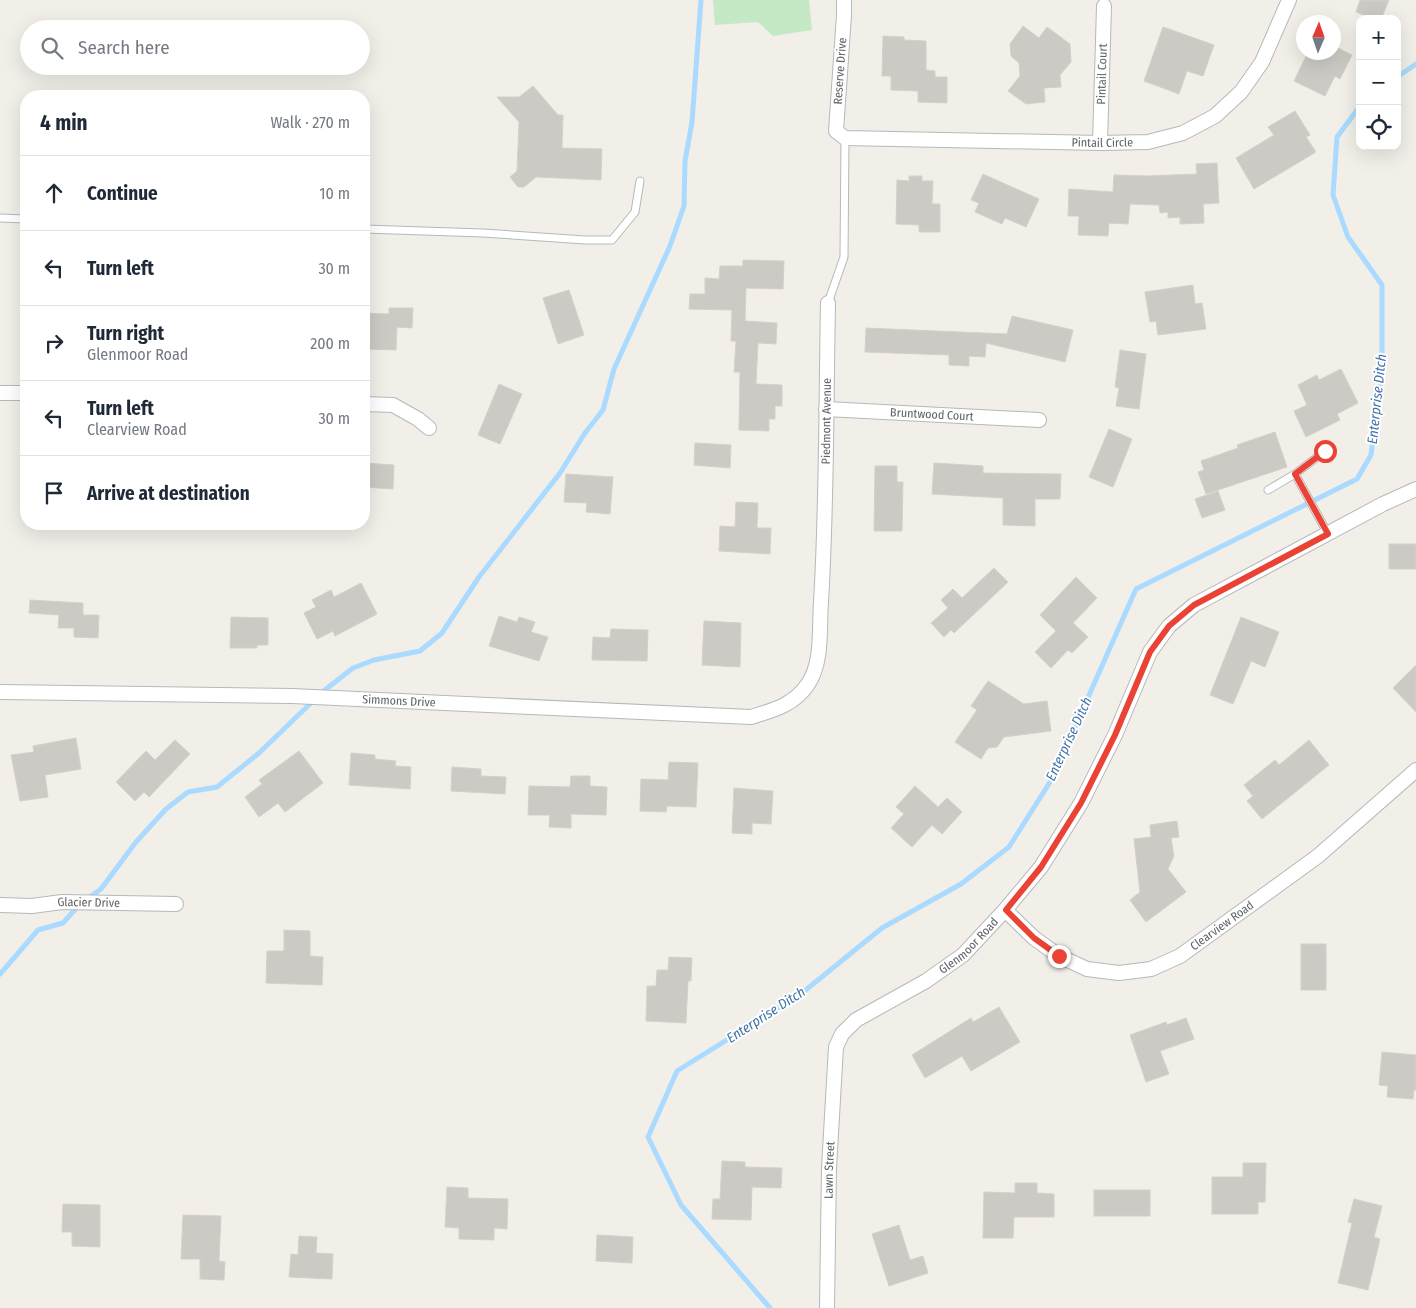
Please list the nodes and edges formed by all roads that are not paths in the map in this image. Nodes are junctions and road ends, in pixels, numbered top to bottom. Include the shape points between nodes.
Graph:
1 (844, 0) edge
2 (1289, 0) edge
3 (1104, 6) dead end
4 (845, 138) junction
5 (1100, 143) junction
6 (640, 181) dead end
7 (0, 218) edge
8 (20, 219) edge
9 (370, 229) edge
10 (828, 303) joint
11 (0, 393) edge
12 (20, 393) edge
13 (370, 404) edge
14 (826, 409) junction
15 (1039, 420) dead end
16 (429, 428) dead end
17 (1325, 451) dead end
18 (1295, 474) junction
19 (1416, 489) edge
20 (1268, 490) dead end
21 (1328, 534) junction
22 (0, 692) edge
23 (794, 700) joint
24 (1416, 770) edge
25 (176, 904) dead end
26 (0, 906) edge
27 (1006, 910) junction
28 (842, 1034) joint
29 (827, 1308) edge

1 - 4 street, Reserve Drive via 836,131
2 - 5 street, Pintail Circle via 1262,62 1241,92 1215,116 1183,133 1148,142
3 - 5 street, Pintail Court
4 - 5 street, Pintail Circle
4 - 10 lane, Piedmont Avenue via 844,257
6 - 9 lane via 635,212 612,240
7 - 8 lane
10 - 14 street, Piedmont Avenue
11 - 12 street
13 - 16 street via 393,405
14 - 15 street, Bruntwood Court
14 - 23 street, Piedmont Avenue via 823,565 817,662 809,683
17 - 18 lane
18 - 20 lane
18 - 21 lane
19 - 21 street, Glenmoor Road
21 - 27 street, Glenmoor Road via 1194,605 1169,626 1150,652 1115,735 1081,803 1041,867
22 - 23 street, Simmons Drive via 292,696 751,717
24 - 27 street, Clearview Road via 1318,856 1180,956 1151,968 1119,973 1087,969 1059,956 1034,938
25 - 26 street, Glacier Drive via 62,902
27 - 28 street, Glenmoor Road via 963,955 926,981 856,1020
28 - 29 street, Lawn Street via 836,1047 832,1112

